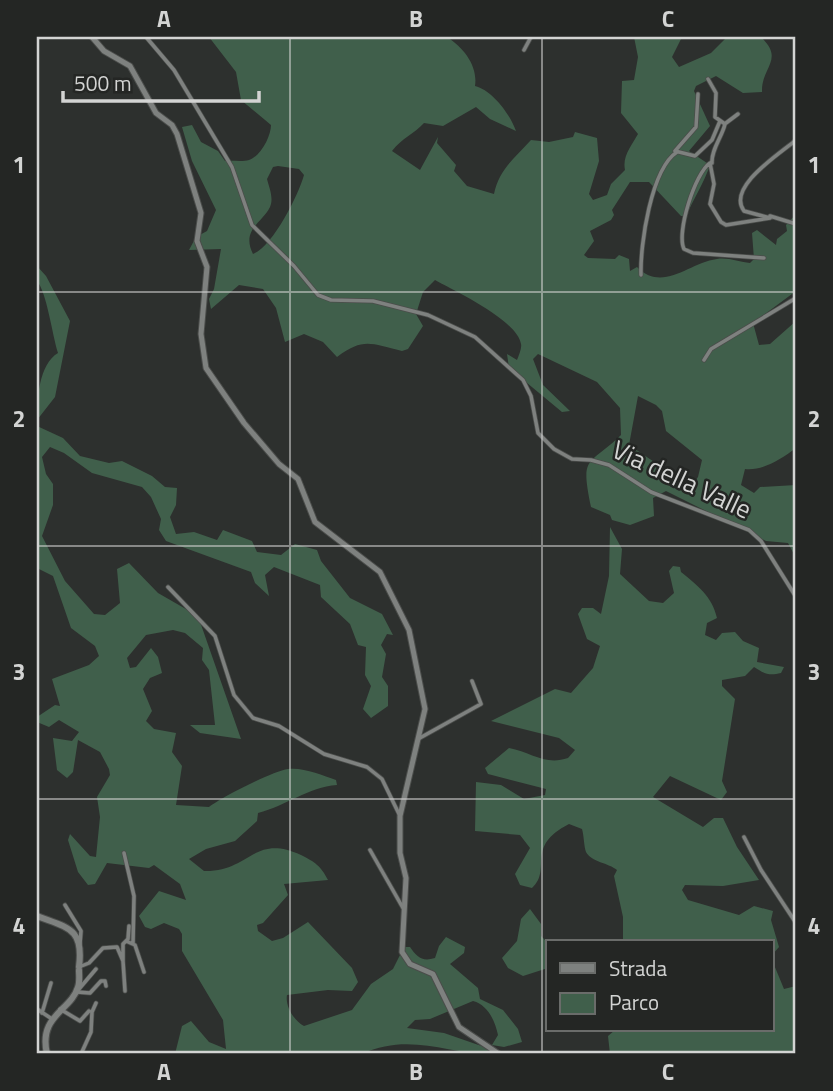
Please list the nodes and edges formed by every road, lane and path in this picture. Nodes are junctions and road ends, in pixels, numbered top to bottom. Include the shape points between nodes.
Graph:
1 (92, 37) edge
2 (146, 37) edge
3 (531, 37) edge
4 (524, 50) dead end
5 (708, 79) dead end
6 (698, 94) dead end
7 (738, 114) dead end
8 (720, 121) junction
9 (725, 125) junction
10 (796, 140) edge
11 (677, 152) junction
12 (713, 169) junction
13 (770, 216) junction
14 (796, 224) edge
15 (764, 258) dead end
16 (641, 275) dead end
17 (796, 298) edge
18 (704, 360) dead end
19 (167, 587) dead end
20 (796, 597) edge
21 (472, 681) dead end
22 (416, 740) junction
23 (400, 816) junction
24 (744, 837) dead end
25 (370, 850) dead end
26 (124, 853) dead end
27 (65, 905) dead end
28 (403, 908) junction
29 (37, 916) edge
30 (796, 923) edge
31 (129, 926) dead end
32 (126, 941) junction
33 (133, 943) junction
34 (80, 944) junction
35 (123, 961) junction
36 (79, 967) junction
37 (96, 969) dead end
38 (144, 972) dead end
39 (51, 983) dead end
40 (106, 986) dead end
41 (125, 990) dead end
42 (76, 992) junction
43 (96, 1003) dead end
44 (37, 1009) edge
45 (60, 1009) junction
46 (89, 1011) dead end
47 (42, 1013) junction
48 (52, 1019) junction
49 (47, 1054) edge
50 (80, 1054) edge
51 (499, 1054) edge

1 - 22 street via 105,52 130,66 156,113 176,132 201,213 197,241 207,269 201,334 207,370 246,425 299,481 317,524 380,572 408,628 425,704
2 - 20 street, Via della Valle via 174,70 230,163 252,225 318,295 331,300 373,301 423,314 475,337 523,380 538,433 551,447 570,459 611,466 651,492 749,530 761,541
3 - 4 street
5 - 8 street via 715,89 715,116
6 - 11 street via 696,127
7 - 9 street
8 - 9 street
8 - 11 street via 712,140 695,156
9 - 12 street via 712,155
10 - 13 street via 750,177 741,198 746,213
11 - 16 street via 667,162 655,190 643,235
12 - 13 street via 710,203 721,222 727,225
12 - 15 street via 706,165 690,196 682,247 693,253
13 - 14 street
17 - 18 street via 712,349
19 - 23 street via 215,636 234,695 253,718 279,726 324,754 367,767 382,779
21 - 22 street via 481,704
22 - 23 street
23 - 28 street via 406,878
24 - 30 street
25 - 28 street
26 - 33 street via 134,896
27 - 34 street via 81,929
28 - 51 street via 401,946 406,960 433,974 458,1027
29 - 34 main road via 70,929
31 - 32 street
32 - 33 street
32 - 35 street
33 - 38 street
34 - 36 main road
35 - 36 street via 118,948 103,948
35 - 41 street
36 - 42 main road
37 - 42 street
39 - 47 street
40 - 42 street via 101,981 90,993
42 - 45 main road
43 - 50 street via 91,1032
44 - 47 street
45 - 46 street via 80,1021
45 - 48 main road
47 - 48 street
48 - 49 main road via 45,1039

